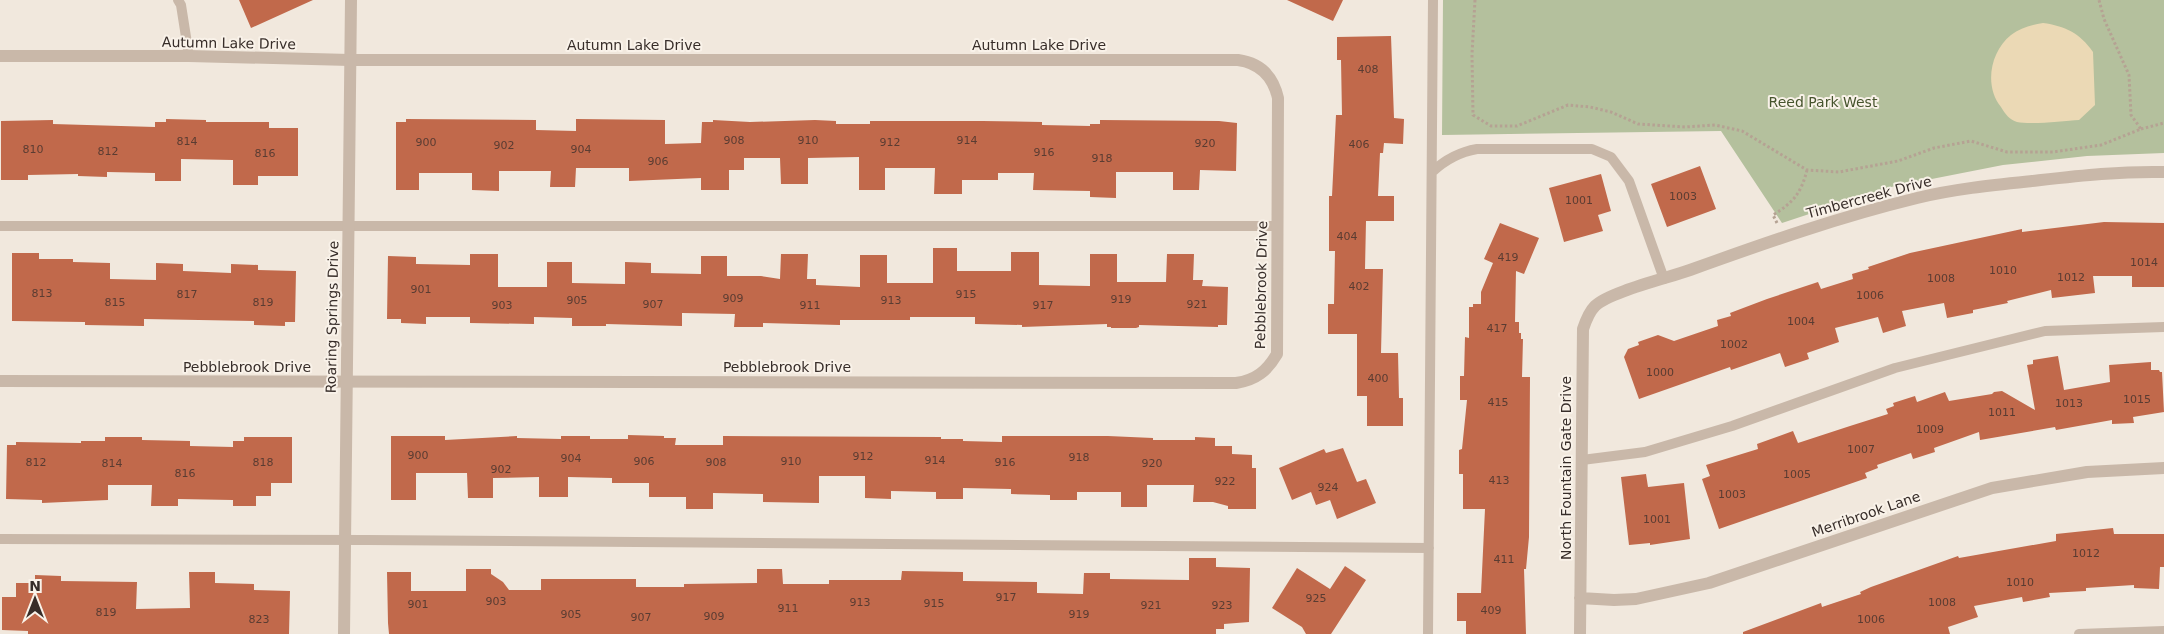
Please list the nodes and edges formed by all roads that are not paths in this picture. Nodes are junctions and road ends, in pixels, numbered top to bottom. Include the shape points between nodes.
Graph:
1 (178, 0) edge
2 (1433, 0) edge
3 (350, 1) edge
4 (0, 56) edge
5 (189, 56) junction
6 (350, 60) junction
7 (1265, 72) joint
8 (1432, 172) junction
9 (2164, 172) edge
10 (348, 225) junction
11 (0, 226) edge
12 (1277, 226) junction
13 (1664, 279) junction
14 (1595, 306) joint
15 (2164, 327) edge
16 (0, 381) edge
17 (347, 382) junction
18 (1582, 460) junction
19 (2164, 468) edge
20 (0, 540) edge
21 (345, 540) junction
22 (1429, 548) junction
23 (1580, 598) junction
24 (2164, 631) edge
25 (344, 634) edge
26 (1428, 634) edge
27 (1580, 634) edge
28 (2079, 634) edge

1 - 5 lane
2 - 8 lane
3 - 6 street, Roaring Springs Drive
4 - 5 street, Autumn Lake Drive
5 - 6 street, Autumn Lake Drive
6 - 7 street, Autumn Lake Drive via 1238,60 1248,61
6 - 10 street, Roaring Springs Drive
7 - 12 street, Pebblebrook Drive via 1278,98
8 - 13 lane via 1445,160 1478,149 1592,149 1611,157 1629,181
8 - 22 lane
9 - 13 street, Timbercreek Drive via 2116,172 1993,185 1918,198 1782,237
10 - 11 lane
10 - 12 lane
10 - 17 street, Roaring Springs Drive
12 - 17 street, Pebblebrook Drive via 1276,354 1270,365 1249,381
13 - 14 street, Timbercreek Drive via 1605,298
14 - 18 street, North Fountain Gate Drive via 1583,329
15 - 18 lane via 2045,331 1895,368 1732,426 1645,452
16 - 17 street, Pebblebrook Drive
17 - 21 street, Roaring Springs Drive
18 - 23 street, North Fountain Gate Drive
19 - 23 street, Merribrook Lane via 2087,472 1992,488 1709,583 1636,599
20 - 21 lane
21 - 22 lane
21 - 25 street, Roaring Springs Drive
22 - 26 lane
23 - 27 street, North Fountain Gate Drive
24 - 28 lane

